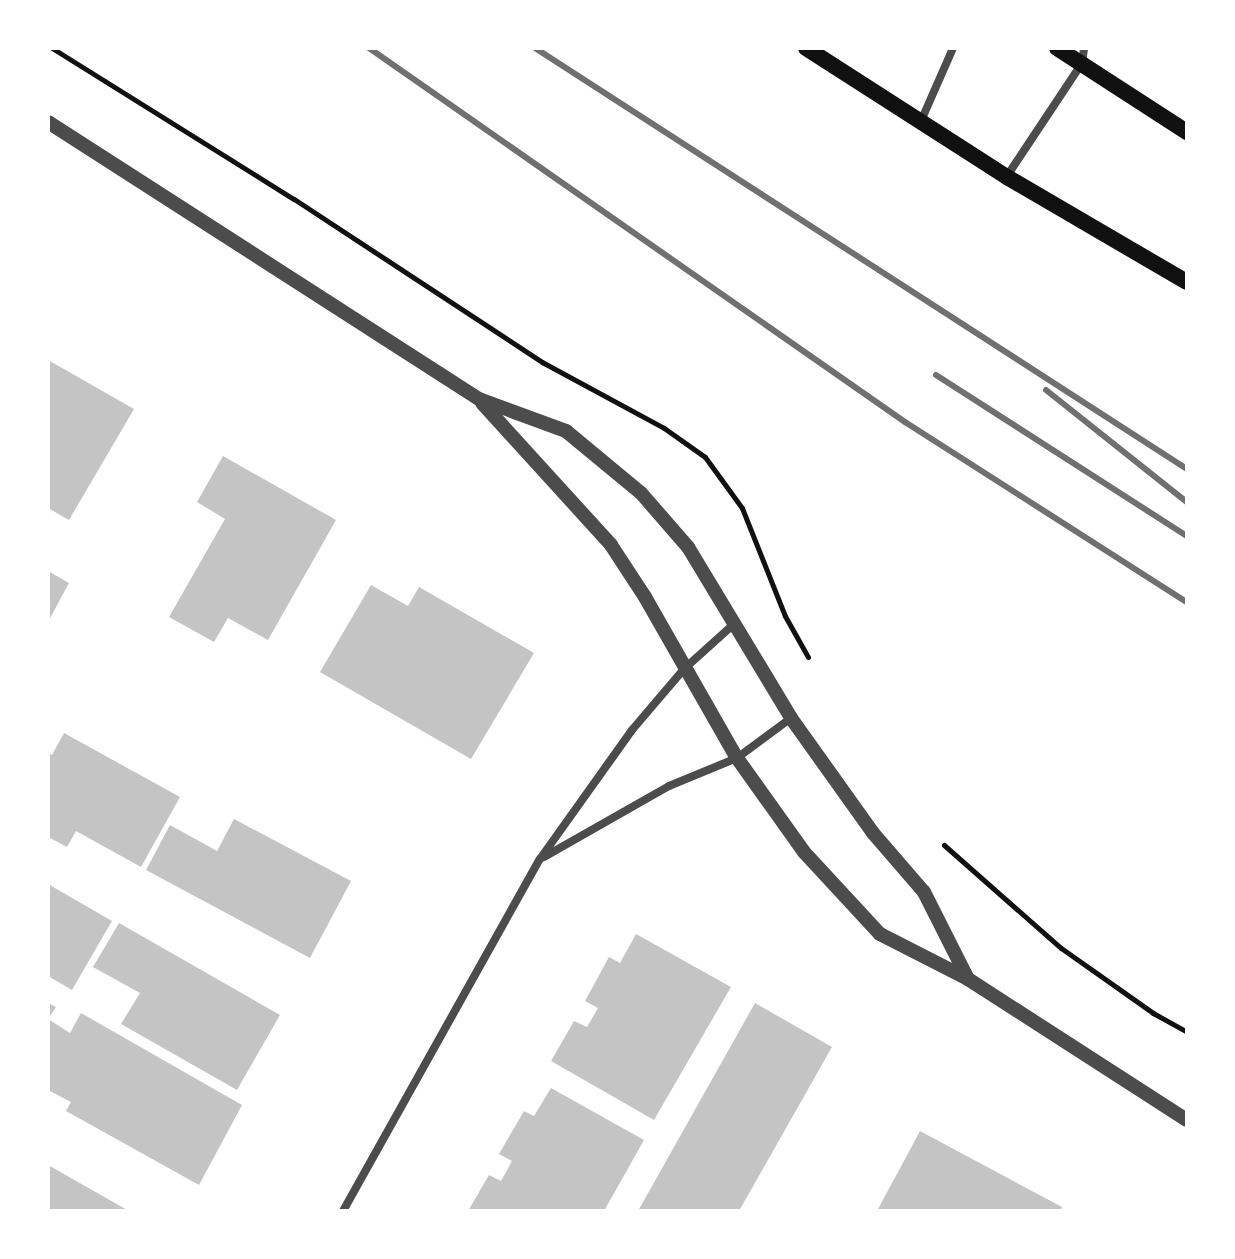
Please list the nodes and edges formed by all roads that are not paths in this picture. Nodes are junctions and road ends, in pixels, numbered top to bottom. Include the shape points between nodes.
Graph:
1 (806, 48) edge
2 (953, 48) edge
3 (1057, 48) edge
4 (1083, 56) edge
5 (48, 122) edge
6 (920, 122) junction
7 (1187, 132) edge
8 (1007, 177) junction
9 (1187, 282) edge
10 (479, 399) junction
11 (736, 622) junction
12 (684, 669) junction
13 (791, 718) junction
14 (737, 758) junction
15 (540, 859) junction
16 (968, 979) junction
17 (1187, 1120) edge
18 (343, 1211) edge

1 - 6 main road
2 - 6 street
3 - 4 main road
4 - 7 main road
4 - 8 street
5 - 10 street
6 - 8 main road
8 - 9 main road
10 - 11 street via 566,431 641,493 688,547
10 - 12 street via 611,545
11 - 12 street
11 - 13 street
12 - 14 street
12 - 15 street via 632,730
13 - 14 street
13 - 16 street via 873,833 924,892
14 - 15 street via 669,786
14 - 16 street via 804,852 880,934
15 - 18 street
16 - 17 street

